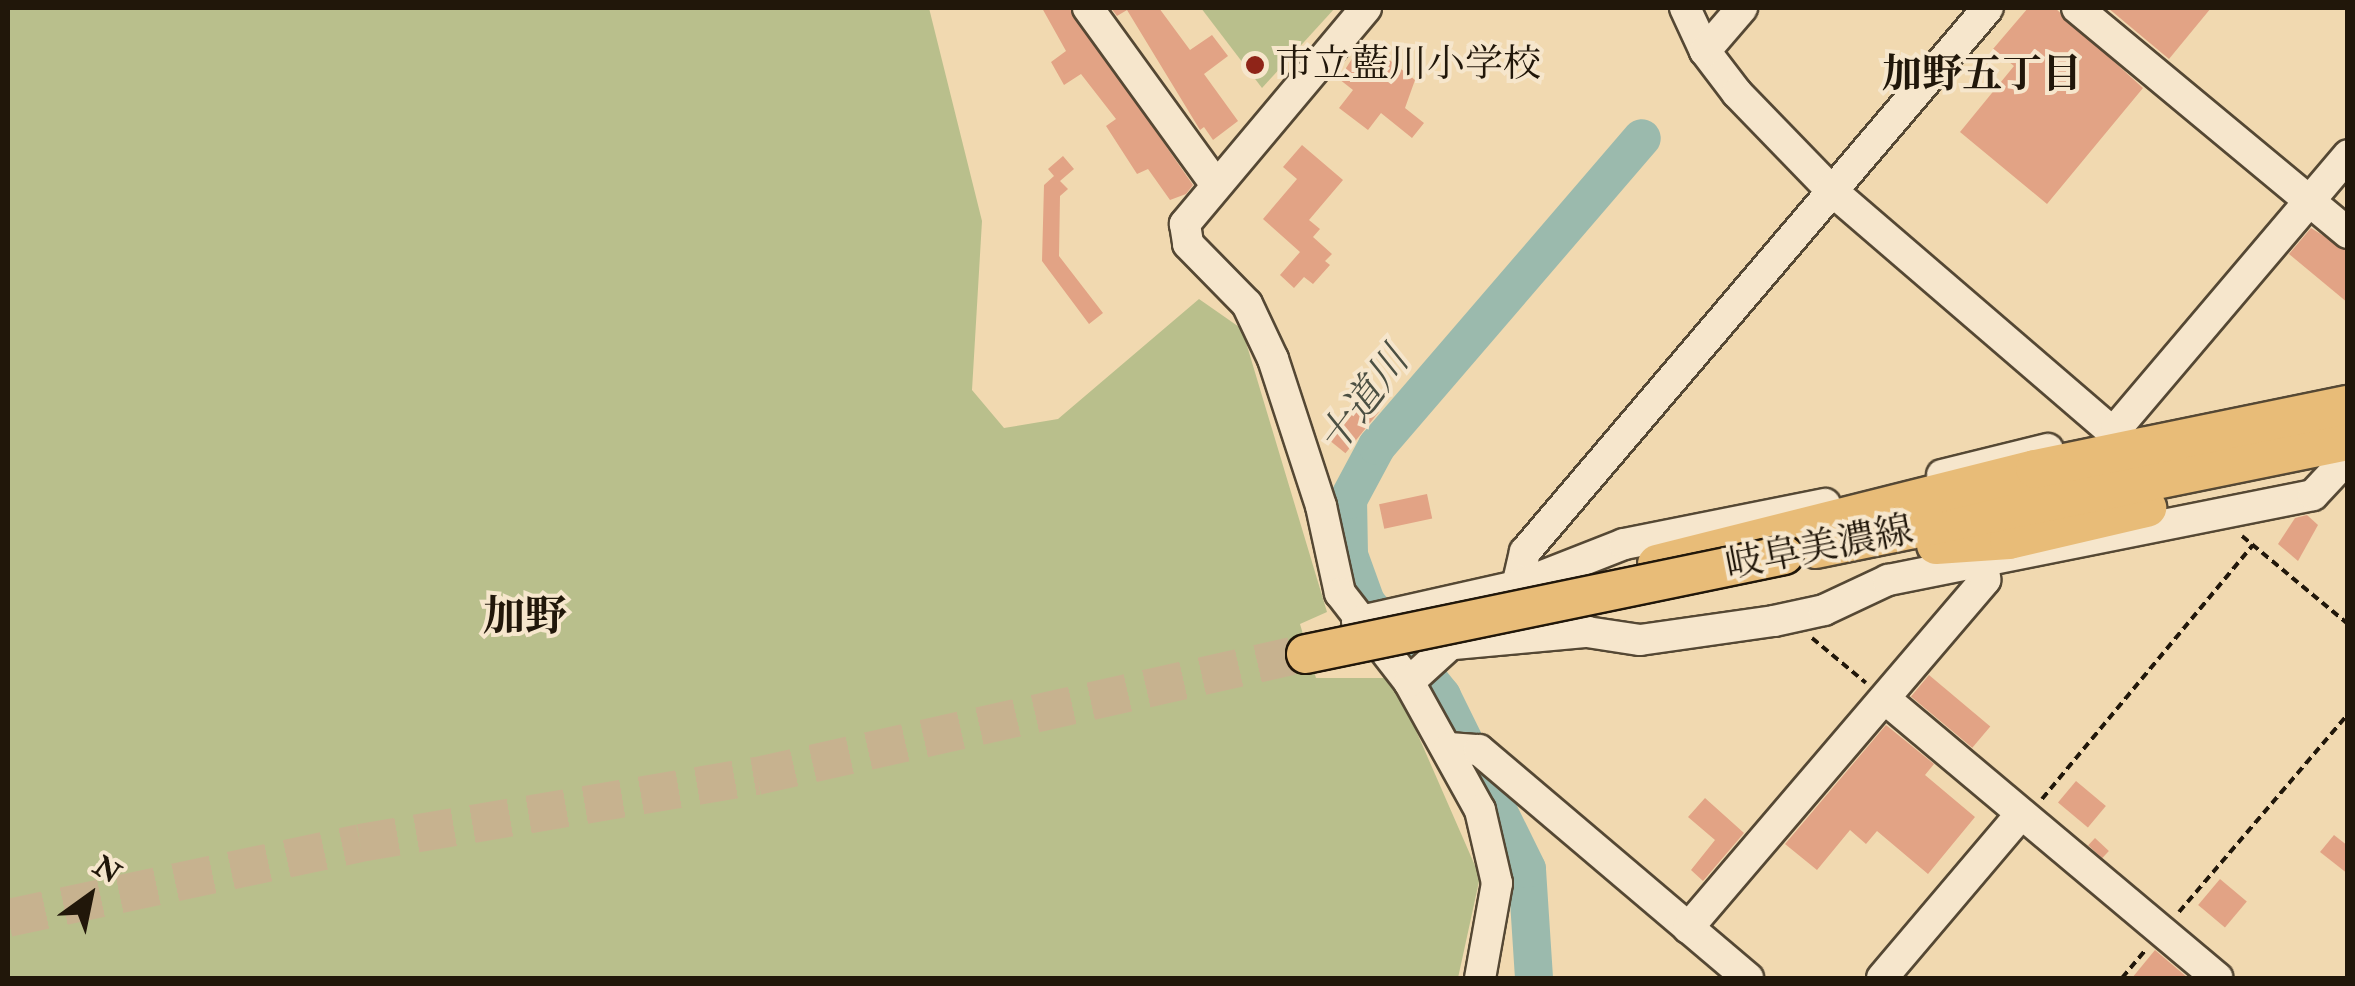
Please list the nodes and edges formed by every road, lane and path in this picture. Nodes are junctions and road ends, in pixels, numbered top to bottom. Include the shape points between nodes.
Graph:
1 (1088, 8) edge
2 (1366, 8) edge
3 (1685, 8) edge
4 (1742, 8) edge
5 (1988, 8) edge
6 (2077, 8) edge
7 (1705, 51) junction
8 (2348, 155) edge
9 (1214, 182) junction
10 (1831, 190) junction
11 (2308, 201) junction
12 (2348, 233) edge
13 (2338, 407) edge
14 (2117, 433) junction
15 (2344, 459) edge
16 (2213, 504) junction
17 (2254, 546) junction
18 (1784, 555) junction
19 (1984, 564) junction
20 (1519, 594) junction
21 (1790, 617) junction
22 (1357, 622) junction
23 (2348, 624) edge
24 (1454, 644) junction
25 (1299, 655) tunnel mouth
26 (1417, 675) junction
27 (1885, 699) junction
28 (2348, 714) edge
29 (1458, 749) junction
30 (2024, 816) junction
31 (1688, 928) junction
32 (2161, 932) junction
33 (1480, 978) edge
34 (1748, 978) edge
35 (1882, 978) edge
36 (2122, 978) edge
37 (2217, 978) edge

1 - 9 street
2 - 9 street
3 - 7 street
4 - 7 street
5 - 10 street
6 - 11 street
7 - 10 street
8 - 11 street
9 - 22 street via 1185,224 1188,244 1246,304 1273,359 1321,506 1340,593
10 - 14 street
10 - 20 street via 1525,552
11 - 12 street
11 - 14 street
13 - 14 street via 2309,397
13 - 20 main road, bridge via 2035,469
14 - 20 street via 1624,544
15 - 16 main road
15 - 18 main road, 岐阜美濃線
16 - 17 path
16 - 18 main road via 2009,540
16 - 19 street
17 - 23 path
17 - 30 path
18 - 20 main road, 岐阜美濃線, bridge
19 - 21 street via 1865,586 1844,602
19 - 27 street via 1985,580
20 - 22 street
20 - 24 street
20 - 25 main road, 岐阜美濃線, bridge
21 - 24 street via 1640,640 1588,632
21 - 27 path
22 - 26 street
24 - 26 street
26 - 29 street
27 - 30 street
27 - 31 street
28 - 32 path
29 - 31 street via 1479,750
29 - 33 street via 1497,883
30 - 32 street
30 - 35 street
31 - 34 street
32 - 36 path
32 - 37 street

